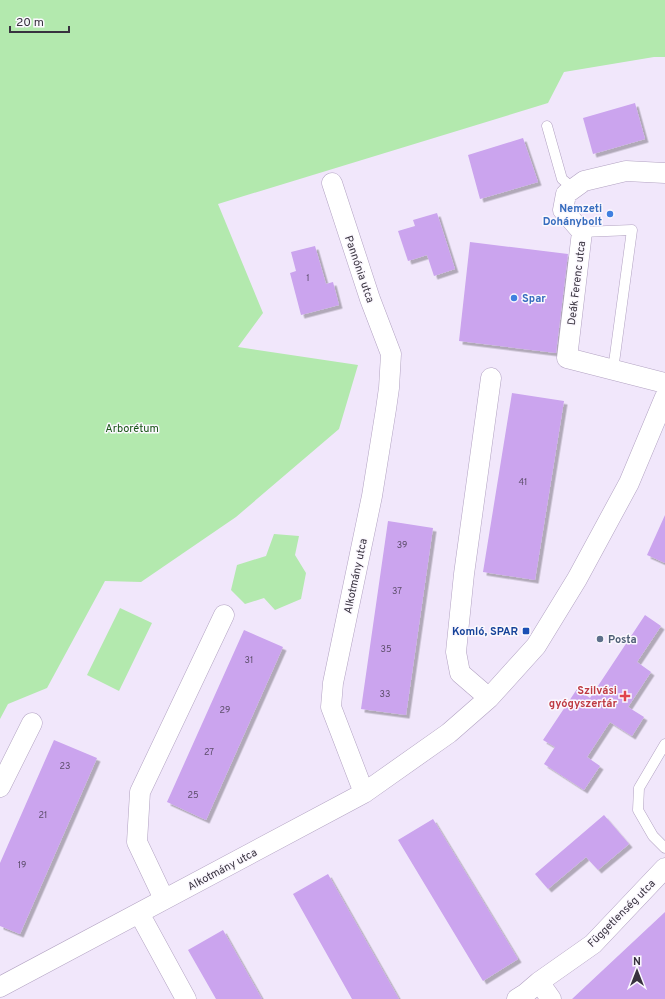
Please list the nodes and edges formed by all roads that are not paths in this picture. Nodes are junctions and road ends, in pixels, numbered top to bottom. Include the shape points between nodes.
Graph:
1 (547, 126) dead end
2 (665, 173) edge
3 (332, 183) dead end
4 (574, 189) junction
5 (582, 232) junction
6 (391, 354) joint
7 (612, 370) junction
8 (491, 378) dead end
9 (665, 383) edge
10 (664, 403) edge
11 (224, 615) dead end
12 (489, 698) junction
13 (32, 723) dead end
14 (665, 744) edge
15 (0, 787) edge
16 (364, 793) junction
17 (665, 848) edge
18 (665, 868) edge
19 (164, 899) junction
20 (139, 913) junction
21 (539, 982) junction
22 (0, 988) edge
23 (186, 999) edge
24 (517, 999) edge
25 (551, 999) edge

1 - 4 lane via 562,179
2 - 4 street, Deák Ferenc utca via 626,171 584,181
3 - 6 street, Pannónia utca
4 - 5 street, Deák Ferenc utca via 566,194 563,210
5 - 7 street, Deák Ferenc utca via 567,358
5 - 7 lane via 632,230
6 - 16 street, Alkotmány utca via 386,409 372,496 332,689 331,707
7 - 9 street, Deák Ferenc utca
8 - 12 street via 456,652 460,674
10 - 12 street, Alkotmány utca via 629,483 577,579 536,646
11 - 19 street via 140,792 137,842
12 - 16 street, Alkotmány utca via 449,733
13 - 15 street
14 - 17 lane via 639,788 638,810 653,836
16 - 19 street, Alkotmány utca
18 - 21 street, Függetlenség utca via 593,944
19 - 20 street, Alkotmány utca
20 - 22 street, Alkotmány utca
20 - 23 street
21 - 24 street, Függetlenség utca
21 - 25 street

